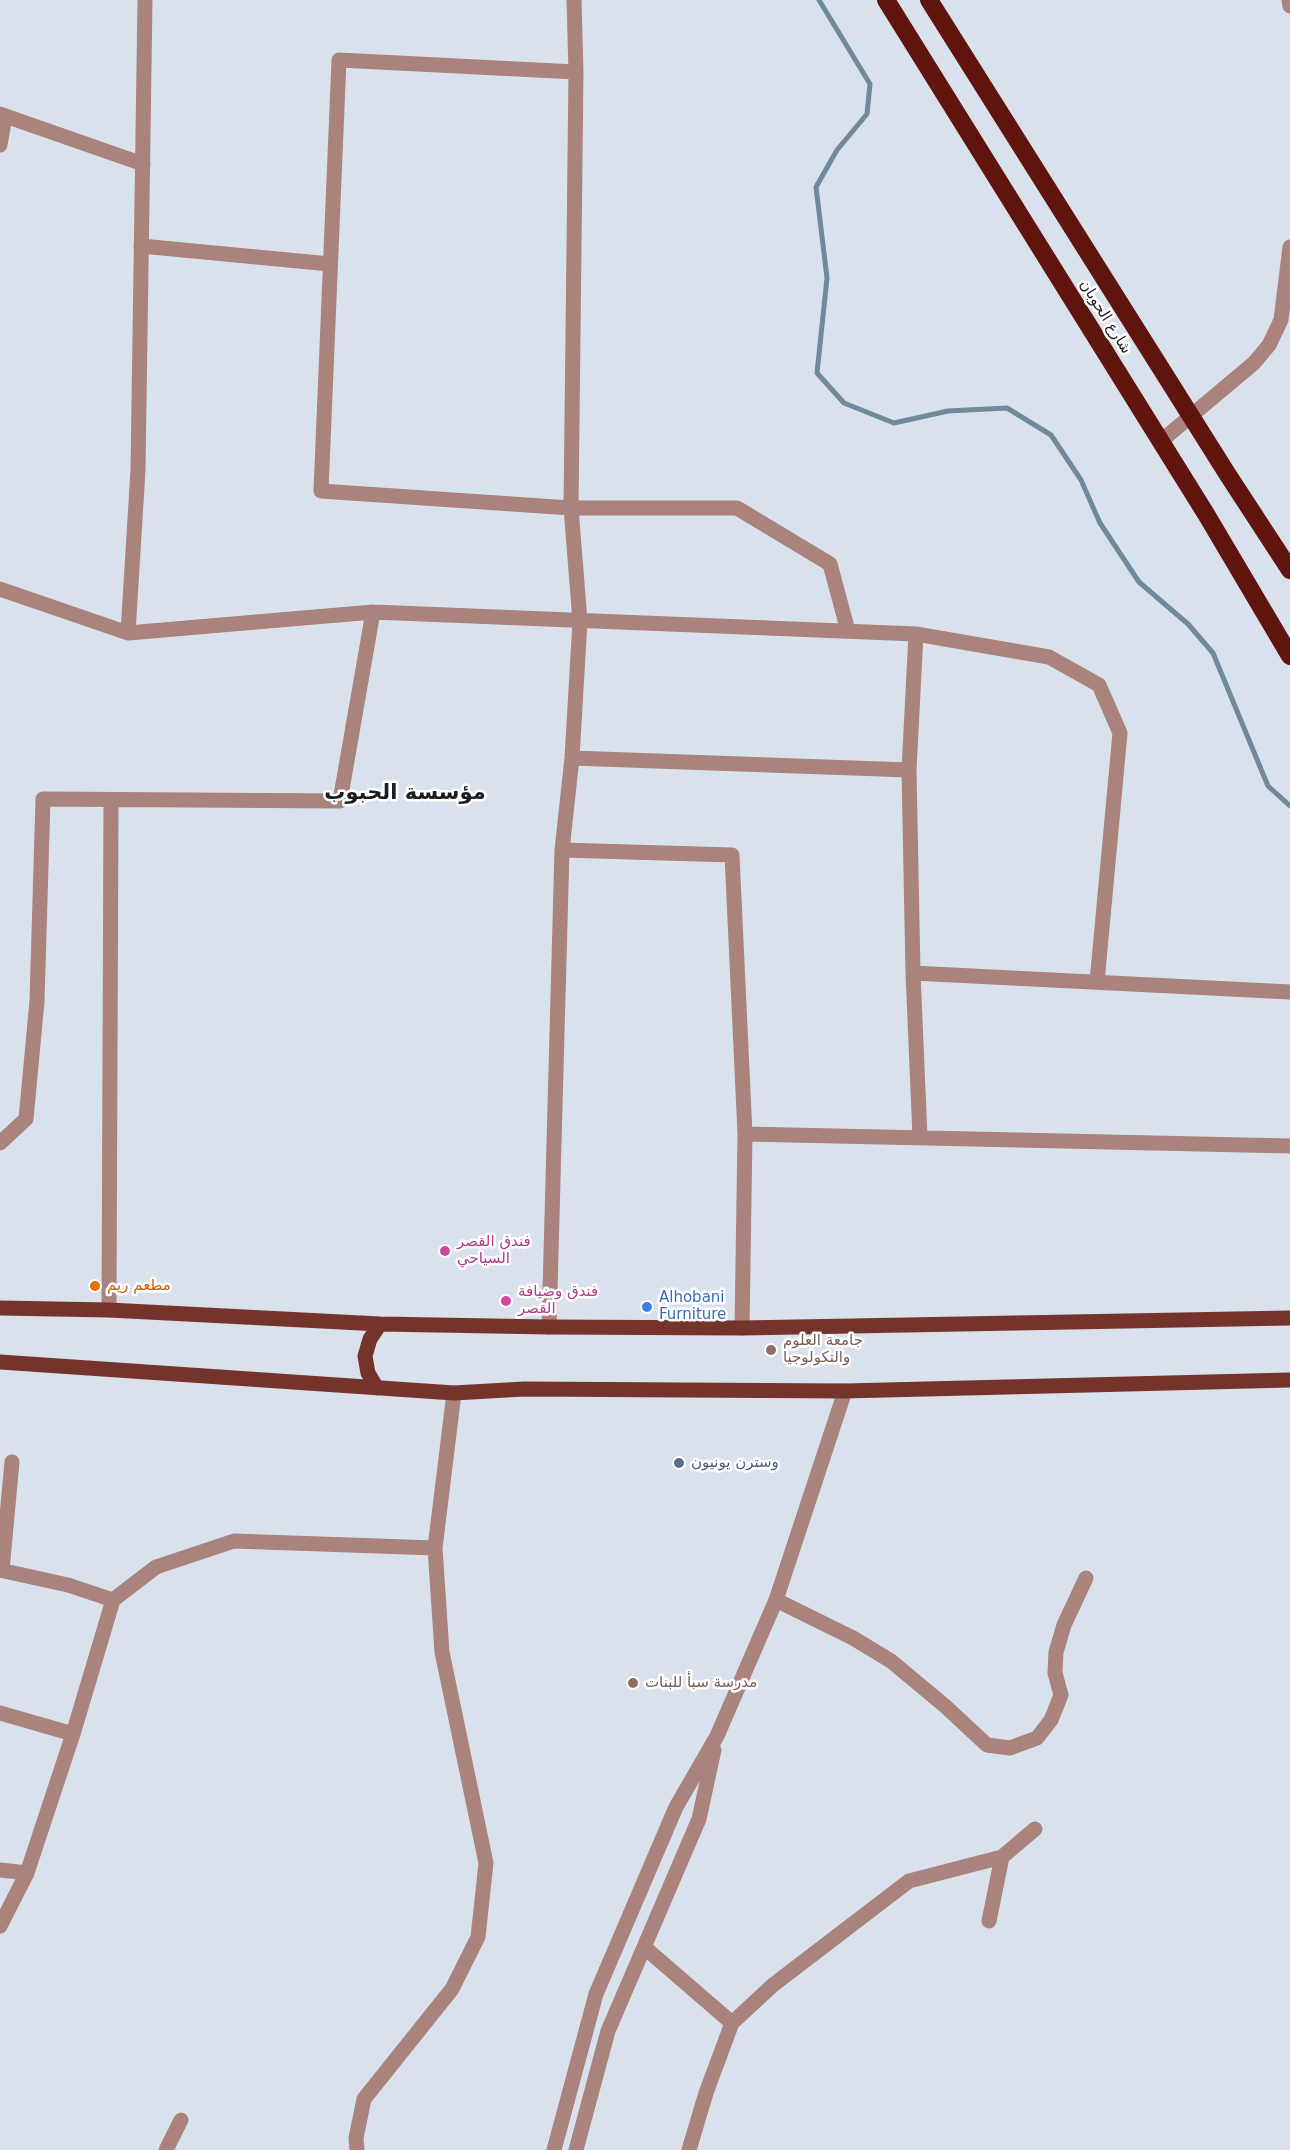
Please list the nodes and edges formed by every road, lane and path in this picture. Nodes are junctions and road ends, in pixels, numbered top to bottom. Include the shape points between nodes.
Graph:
1 (145, 0) edge
2 (574, 0) edge
3 (886, 0) edge
4 (929, 0) edge
5 (1289, 0) edge
6 (1290, 6) edge
7 (576, 72) junction
8 (2, 115) edge
9 (0, 145) edge
10 (143, 164) junction
11 (141, 246) junction
12 (1290, 247) edge
13 (330, 264) junction
14 (1191, 416) junction
15 (1161, 441) junction
16 (571, 508) junction
17 (1290, 570) edge
18 (0, 589) edge
19 (373, 612) junction
20 (580, 621) junction
21 (848, 632) junction
22 (128, 633) junction
23 (916, 634) junction
24 (1290, 656) edge
25 (572, 758) junction
26 (909, 770) junction
27 (111, 800) junction
28 (562, 850) junction
29 (913, 973) junction
30 (1097, 982) junction
31 (1290, 992) edge
32 (746, 1134) junction
33 (920, 1137) junction
34 (0, 1143) edge
35 (1290, 1146) edge
36 (0, 1308) edge
37 (109, 1310) junction
38 (1290, 1318) edge
39 (380, 1324) junction
40 (549, 1327) junction
41 (742, 1328) junction
42 (0, 1362) edge
43 (1290, 1380) edge
44 (377, 1388) junction
45 (845, 1391) junction
46 (454, 1393) junction
47 (12, 1462) dead end
48 (435, 1548) junction
49 (1, 1570) edge
50 (1086, 1578) dead end
51 (113, 1600) junction
52 (776, 1600) junction
53 (0, 1713) edge
54 (73, 1734) junction
55 (717, 1736) junction
56 (1035, 1829) dead end
57 (1002, 1857) junction
58 (0, 1870) edge
59 (27, 1873) junction
60 (989, 1921) dead end
61 (0, 1926) edge
62 (644, 1947) junction
63 (732, 2023) junction
64 (181, 2120) dead end
65 (166, 2150) edge
66 (357, 2150) edge
67 (554, 2150) edge
68 (576, 2150) edge
69 (689, 2150) edge

1 - 10 street
2 - 7 street
3 - 15 highway, شارع الحوبان
4 - 14 highway, شارع الحوبان
5 - 6 street
7 - 13 street via 339,60
7 - 16 street
8 - 9 street
8 - 10 street
10 - 11 street
11 - 13 street
11 - 22 street via 138,470
12 - 14 street via 1281,320 1269,345 1254,363
13 - 16 street via 321,491
14 - 15 street
14 - 17 highway, شارع الحوبان
15 - 24 highway, شارع الحوبان
16 - 20 street
16 - 21 street via 738,507 830,564
18 - 22 street
19 - 20 street
19 - 22 street
19 - 27 street via 340,801
20 - 21 street
20 - 25 street
21 - 23 street
23 - 26 street
23 - 30 street via 1049,657 1099,685 1120,733
25 - 26 street
25 - 28 street
26 - 29 street
27 - 34 street via 43,799 37,1001 26,1119
27 - 37 street
28 - 32 street via 732,855
28 - 40 street
29 - 30 street
29 - 33 street
30 - 31 street
32 - 33 street
32 - 41 street
33 - 35 street
36 - 37 main road
37 - 39 main road
38 - 41 main road
39 - 40 main road
39 - 44 main road via 365,1356 368,1373
40 - 41 main road
42 - 44 main road
43 - 45 main road
44 - 46 main road
45 - 46 main road via 524,1389
45 - 52 street
46 - 48 street
47 - 49 street
48 - 51 street via 234,1541 156,1567
48 - 66 street via 442,1652 486,1863 478,1937 452,1989 364,2099
49 - 51 street
50 - 52 street via 1056,1652 1055,1673 1061,1695 1051,1720 1037,1738 1010,1748 987,1745 891,1661
51 - 54 street
52 - 55 street
53 - 54 street
54 - 59 street
55 - 62 street via 699,1819
55 - 67 street via 676,1807 596,1994
56 - 57 street
57 - 60 street
57 - 63 street via 909,1881 773,1985
58 - 59 street
59 - 61 street
62 - 63 street
62 - 68 street via 608,2031
63 - 69 street
64 - 65 street

